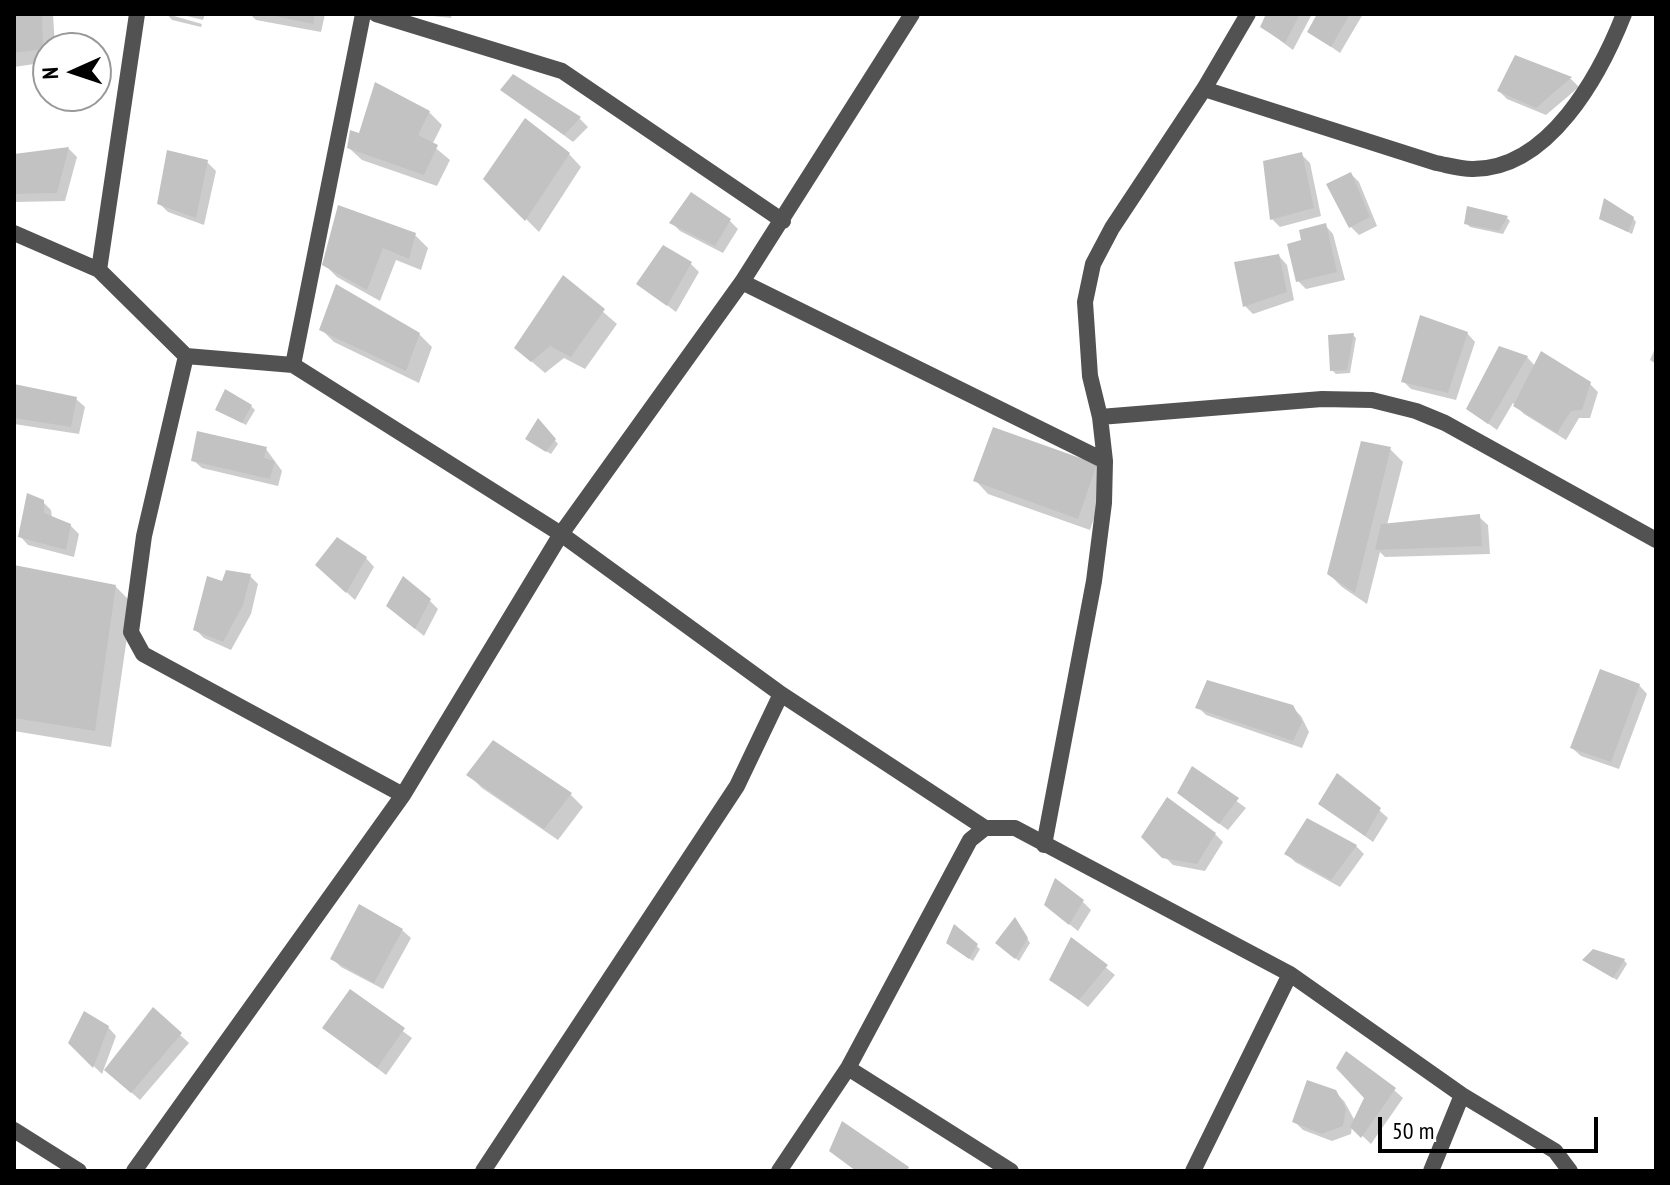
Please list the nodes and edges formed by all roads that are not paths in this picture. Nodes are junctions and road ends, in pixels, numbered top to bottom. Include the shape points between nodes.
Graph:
1 (137, 14) edge
2 (363, 14) edge
3 (376, 14) edge
4 (912, 14) edge
5 (1248, 14) edge
6 (1624, 14) edge
7 (1204, 89) junction
8 (783, 221) junction
9 (14, 233) edge
10 (99, 270) junction
11 (742, 282) junction
12 (186, 356) junction
13 (293, 365) junction
14 (1100, 417) junction
15 (1105, 461) junction
16 (561, 534) junction
17 (1656, 540) edge
18 (781, 694) junction
19 (403, 795) junction
20 (985, 828) junction
21 (1044, 845) junction
22 (1290, 974) junction
23 (848, 1068) junction
24 (1462, 1095) junction
25 (14, 1130) edge
26 (79, 1171) edge
27 (134, 1171) edge
28 (483, 1171) edge
29 (779, 1171) edge
30 (1011, 1171) edge
31 (1193, 1171) edge
32 (1431, 1171) edge
33 (1570, 1171) edge

1 - 10 street
2 - 13 street
3 - 8 street via 562,71
4 - 8 street
5 - 7 street
6 - 7 street via 1580,102 1547,137 1513,161 1473,169 1436,163
7 - 14 street via 1093,264 1085,302 1090,376
8 - 11 street
9 - 10 street
10 - 12 street
11 - 15 street
11 - 16 street
12 - 13 street
12 - 19 street via 144,536 131,632 143,654
13 - 16 street
14 - 15 street
14 - 17 street via 1322,399 1372,400 1445,423
15 - 21 street via 1094,581
16 - 18 street
16 - 19 street
18 - 20 street
18 - 28 street via 737,786
19 - 27 street
20 - 21 street via 1015,828
20 - 23 street via 970,840
21 - 22 street
22 - 24 street
22 - 31 street
23 - 29 street
23 - 30 street
24 - 32 street
24 - 33 street via 1555,1151
25 - 26 street

